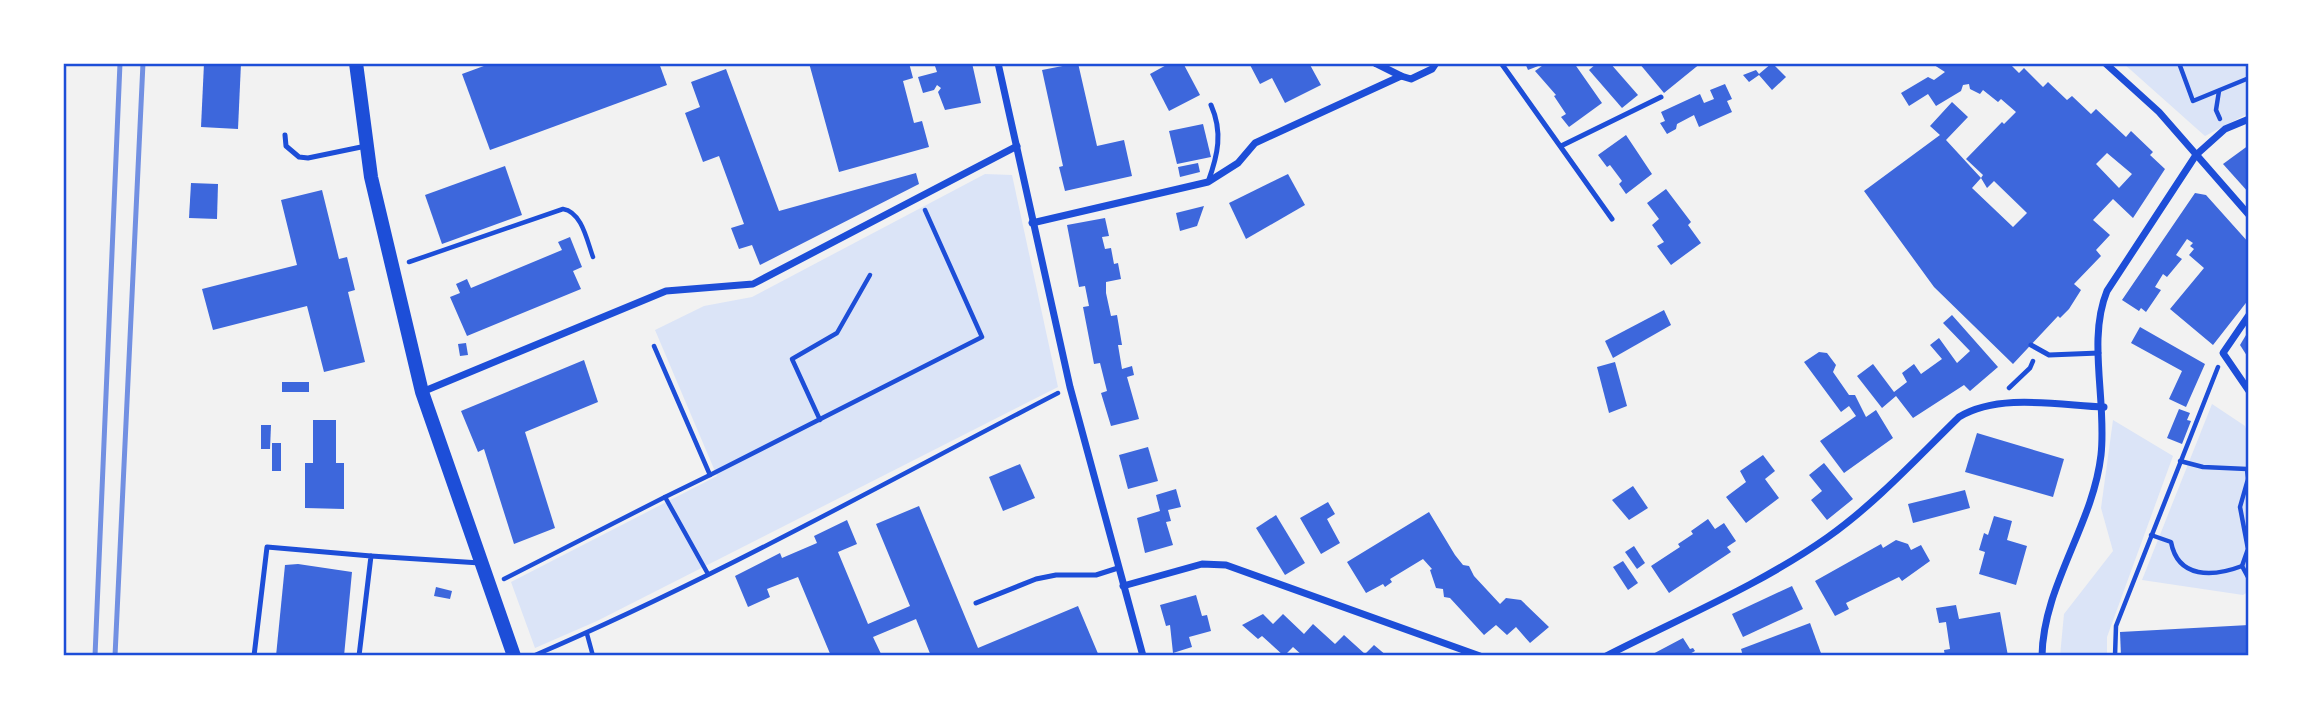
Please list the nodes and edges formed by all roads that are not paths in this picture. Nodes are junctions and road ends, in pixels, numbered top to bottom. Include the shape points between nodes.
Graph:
1 (356, 63) edge
2 (998, 63) edge
3 (1376, 63) edge
4 (1436, 63) edge
5 (1501, 63) edge
6 (2105, 63) edge
7 (1401, 76) junction
8 (1661, 97) dead end
9 (1211, 105) dead end
10 (2249, 119) edge
11 (285, 135) dead end
12 (366, 146) junction
13 (1017, 146) junction
14 (1560, 146) junction
15 (2196, 155) junction
16 (1208, 182) junction
17 (2249, 215) edge
18 (1612, 219) dead end
19 (1032, 223) junction
20 (2249, 315) edge
21 (2031, 345) dead end
22 (2099, 353) junction
23 (2249, 391) edge
24 (422, 392) junction
25 (2104, 407) junction
26 (371, 556) junction
27 (480, 563) junction
28 (1118, 568) junction
29 (1123, 586) junction
30 (976, 603) dead end
31 (254, 656) edge
32 (359, 656) edge
33 (513, 656) edge
34 (1143, 656) edge
35 (1480, 656) edge
36 (1606, 656) edge
37 (2042, 656) edge

1 - 12 main road
2 - 13 street
3 - 7 street
4 - 7 street via 1411,79
5 - 14 lane
6 - 15 street via 2159,112
7 - 16 street via 1255,143 1238,163
8 - 14 lane
9 - 16 lane via 1219,152
10 - 15 street via 2225,129
11 - 12 lane via 286,146 299,157
12 - 24 main road
13 - 19 street
13 - 24 street via 753,284 666,291
14 - 18 lane
15 - 17 street
15 - 22 street via 2107,291 2099,311
16 - 19 street
19 - 28 street
20 - 23 street via 2223,353
21 - 22 lane via 2049,355
22 - 25 street
24 - 27 main road
25 - 36 street via 1993,404 1974,408 1829,536 1789,562
25 - 37 street via 2101,458 2049,612
26 - 27 lane
26 - 31 lane via 267,547
26 - 32 lane
27 - 33 main road
28 - 29 street
28 - 30 lane via 1086,576 1036,579
29 - 34 street
29 - 35 street via 1202,564 1226,565

